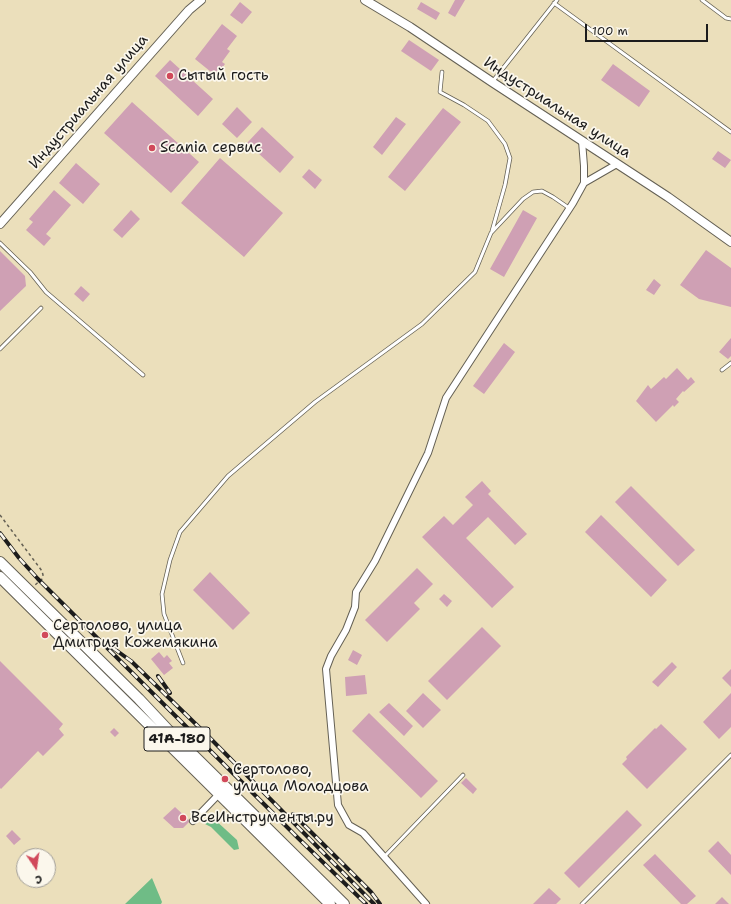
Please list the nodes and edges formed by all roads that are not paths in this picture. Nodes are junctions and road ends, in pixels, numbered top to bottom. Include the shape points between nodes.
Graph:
1 (365, 0) edge
2 (702, 0) edge
3 (197, 1) edge
4 (555, 2) edge
5 (731, 19) edge
6 (442, 72) dead end
7 (492, 82) junction
8 (731, 132) edge
9 (582, 141) junction
10 (617, 164) junction
11 (584, 183) junction
12 (569, 208) junction
13 (0, 224) edge
14 (491, 233) junction
15 (731, 242) edge
16 (0, 243) edge
17 (41, 308) dead end
18 (0, 349) edge
19 (731, 363) edge
20 (722, 370) dead end
21 (143, 375) dead end
22 (0, 562) edge
23 (11, 573) junction
24 (1, 581) edge
25 (183, 663) dead end
26 (731, 755) edge
27 (463, 775) dead end
28 (219, 794) junction
29 (193, 821) dead end
30 (384, 857) junction
31 (330, 904) edge
32 (344, 904) edge
33 (426, 904) edge
34 (582, 904) edge

1 - 7 street, Индустриальная улица
2 - 5 lane
3 - 13 street, Индустриальная улица
4 - 7 lane
4 - 8 lane
6 - 14 lane via 440,92 488,121 505,144 510,158
7 - 9 street, Индустриальная улица
9 - 10 street, Индустриальная улица
9 - 11 street
10 - 11 street
10 - 15 street, Индустриальная улица
11 - 12 street
12 - 14 lane via 542,191 533,192
12 - 30 street via 446,398 428,453 375,561 356,592 355,607 326,669 338,805 349,825 363,833
14 - 25 lane via 475,272 422,324 315,402 228,476 180,532 162,594 164,614
16 - 21 lane via 30,272 46,292
17 - 18 lane
19 - 20 lane
22 - 23 main road, 41А-180
23 - 24 street
23 - 32 main road, 41А-180
24 - 28 main road, 41А-180
26 - 34 lane
27 - 30 lane
28 - 29 street
28 - 31 main road, 41А-180
30 - 33 street

